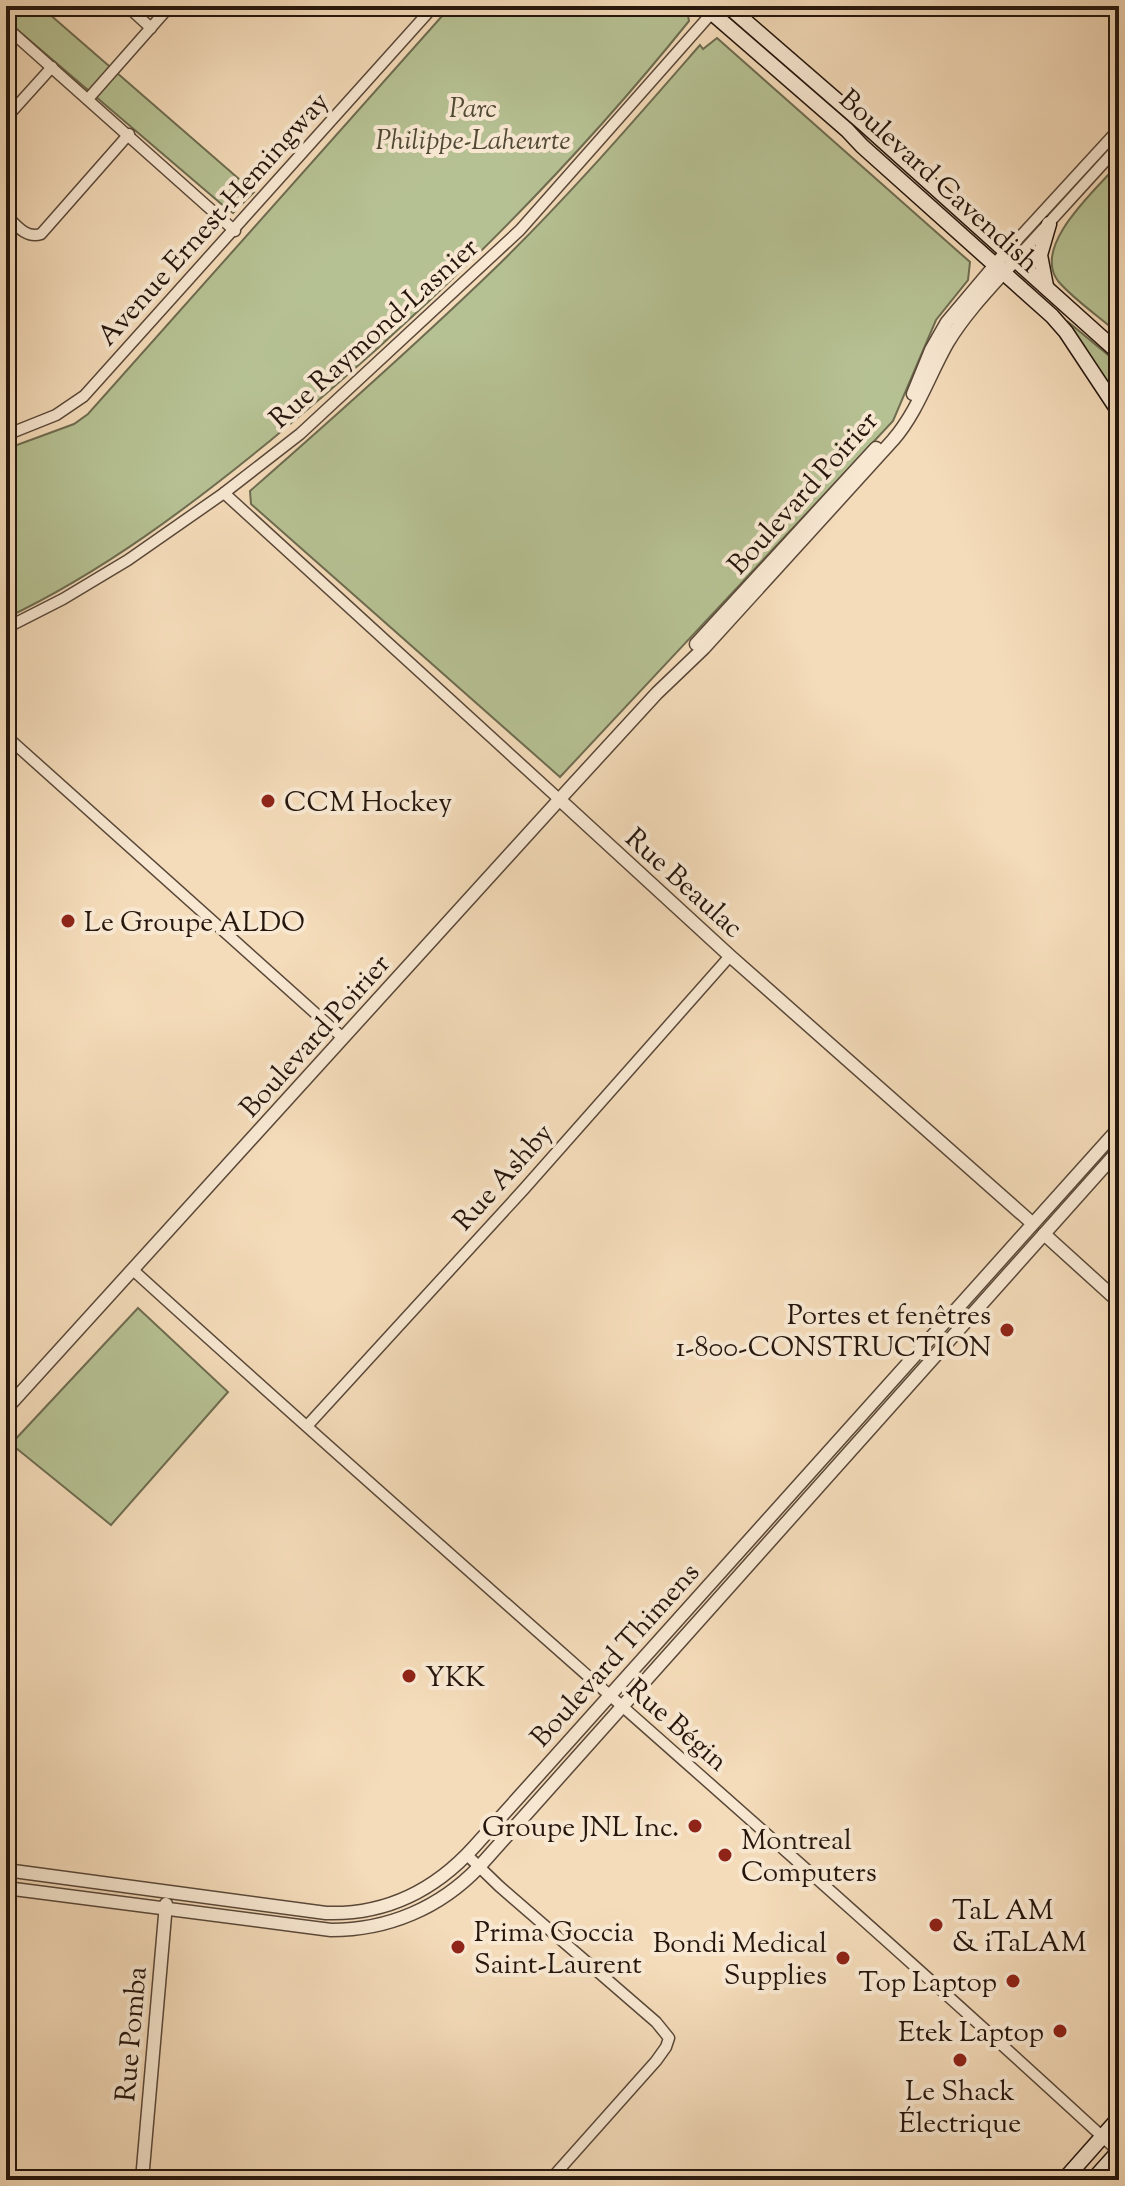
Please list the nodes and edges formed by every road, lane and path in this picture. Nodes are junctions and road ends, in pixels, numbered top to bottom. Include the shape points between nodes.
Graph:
1 (127, 6) edge
2 (170, 6) edge
3 (434, 6) edge
4 (728, 6) edge
5 (711, 8) edge
6 (6, 27) edge
7 (151, 28) junction
8 (52, 67) junction
9 (88, 99) junction
10 (6, 118) edge
11 (864, 124) junction
12 (1119, 129) edge
13 (129, 134) junction
14 (853, 137) junction
15 (1119, 146) edge
16 (6, 215) edge
17 (1049, 224) junction
18 (235, 231) junction
19 (1012, 255) junction
20 (1000, 268) junction
21 (1046, 287) junction
22 (1119, 353) edge
23 (1119, 412) edge
24 (6, 435) edge
25 (224, 493) junction
26 (6, 628) edge
27 (6, 736) edge
28 (560, 800) junction
29 (730, 956) junction
30 (343, 1038) junction
31 (1119, 1128) edge
32 (1119, 1150) edge
33 (1032, 1223) junction
34 (1044, 1234) junction
35 (133, 1270) junction
36 (1119, 1302) edge
37 (6, 1409) edge
38 (307, 1426) junction
39 (765, 1521) junction
40 (777, 1532) junction
41 (688, 1607) junction
42 (701, 1618) junction
43 (609, 1695) junction
44 (622, 1707) junction
45 (467, 1855) junction
46 (479, 1867) junction
47 (6, 1870) edge
48 (6, 1888) edge
49 (167, 1892) junction
50 (165, 1909) junction
51 (1119, 2118) edge
52 (1102, 2137) junction
53 (1119, 2152) edge
54 (142, 2180) edge
55 (550, 2180) edge
56 (1064, 2180) edge
57 (1093, 2180) edge

1 - 7 street
2 - 7 street
3 - 18 street, Avenue Ernest-Hemingway
4 - 11 main road, Boulevard Cavendish
5 - 14 main road, Boulevard Cavendish
5 - 25 street, Rue Raymond-Lasnier via 520,230 300,434
6 - 8 street
7 - 9 street
8 - 9 street
8 - 10 street
9 - 13 street
11 - 14 main road
11 - 19 main road, Boulevard Cavendish
12 - 19 street, Boulevard Poirier
13 - 16 street via 41,234 26,234
13 - 18 street
14 - 20 main road, Boulevard Cavendish
15 - 17 street, Boulevard Poirier
17 - 19 street, Boulevard Poirier
17 - 21 main road via 1040,255
18 - 24 street, Avenue Ernest-Hemingway via 84,396 56,415
19 - 20 street, Boulevard Poirier
19 - 21 main road, Boulevard Cavendish
20 - 23 main road, Boulevard Cavendish via 1059,323
20 - 28 street, Boulevard Poirier via 954,332 893,440
21 - 22 main road, Boulevard Cavendish
25 - 26 street, Rue Raymond-Lasnier via 128,560
25 - 28 street, Rue Beaulac
27 - 30 street
28 - 29 street, Rue Beaulac
28 - 30 street, Boulevard Poirier
29 - 33 street, Rue Beaulac
29 - 38 street, Rue Ashby
30 - 35 street, Boulevard Poirier
31 - 33 street, Boulevard Thimens
32 - 34 street, Boulevard Thimens
33 - 34 street, Rue Beaulac
33 - 39 street, Boulevard Thimens
34 - 36 street, Rue Beaulac
34 - 40 street, Boulevard Thimens
35 - 37 street, Boulevard Poirier
35 - 38 street, Rue Bégin
38 - 43 street, Rue Bégin
39 - 40 street
39 - 41 street, Boulevard Thimens
40 - 42 street, Boulevard Thimens
41 - 42 street
41 - 43 street, Boulevard Thimens
42 - 44 street, Boulevard Thimens
43 - 44 street, Rue Bégin
43 - 45 street, Boulevard Thimens
44 - 46 street, Boulevard Thimens
44 - 52 street, Rue Bégin
45 - 46 street
45 - 49 street, Boulevard Thimens via 417,1894 361,1912 315,1913
46 - 50 street, Boulevard Thimens via 424,1908 360,1929 303,1928
46 - 55 street via 656,2022 668,2040 656,2061
47 - 49 street, Boulevard Thimens
48 - 50 street, Boulevard Thimens
49 - 50 street, Rue Pomba
50 - 54 street, Rue Pomba
51 - 52 main road
52 - 53 street, Rue Bégin
52 - 56 main road
53 - 57 main road

